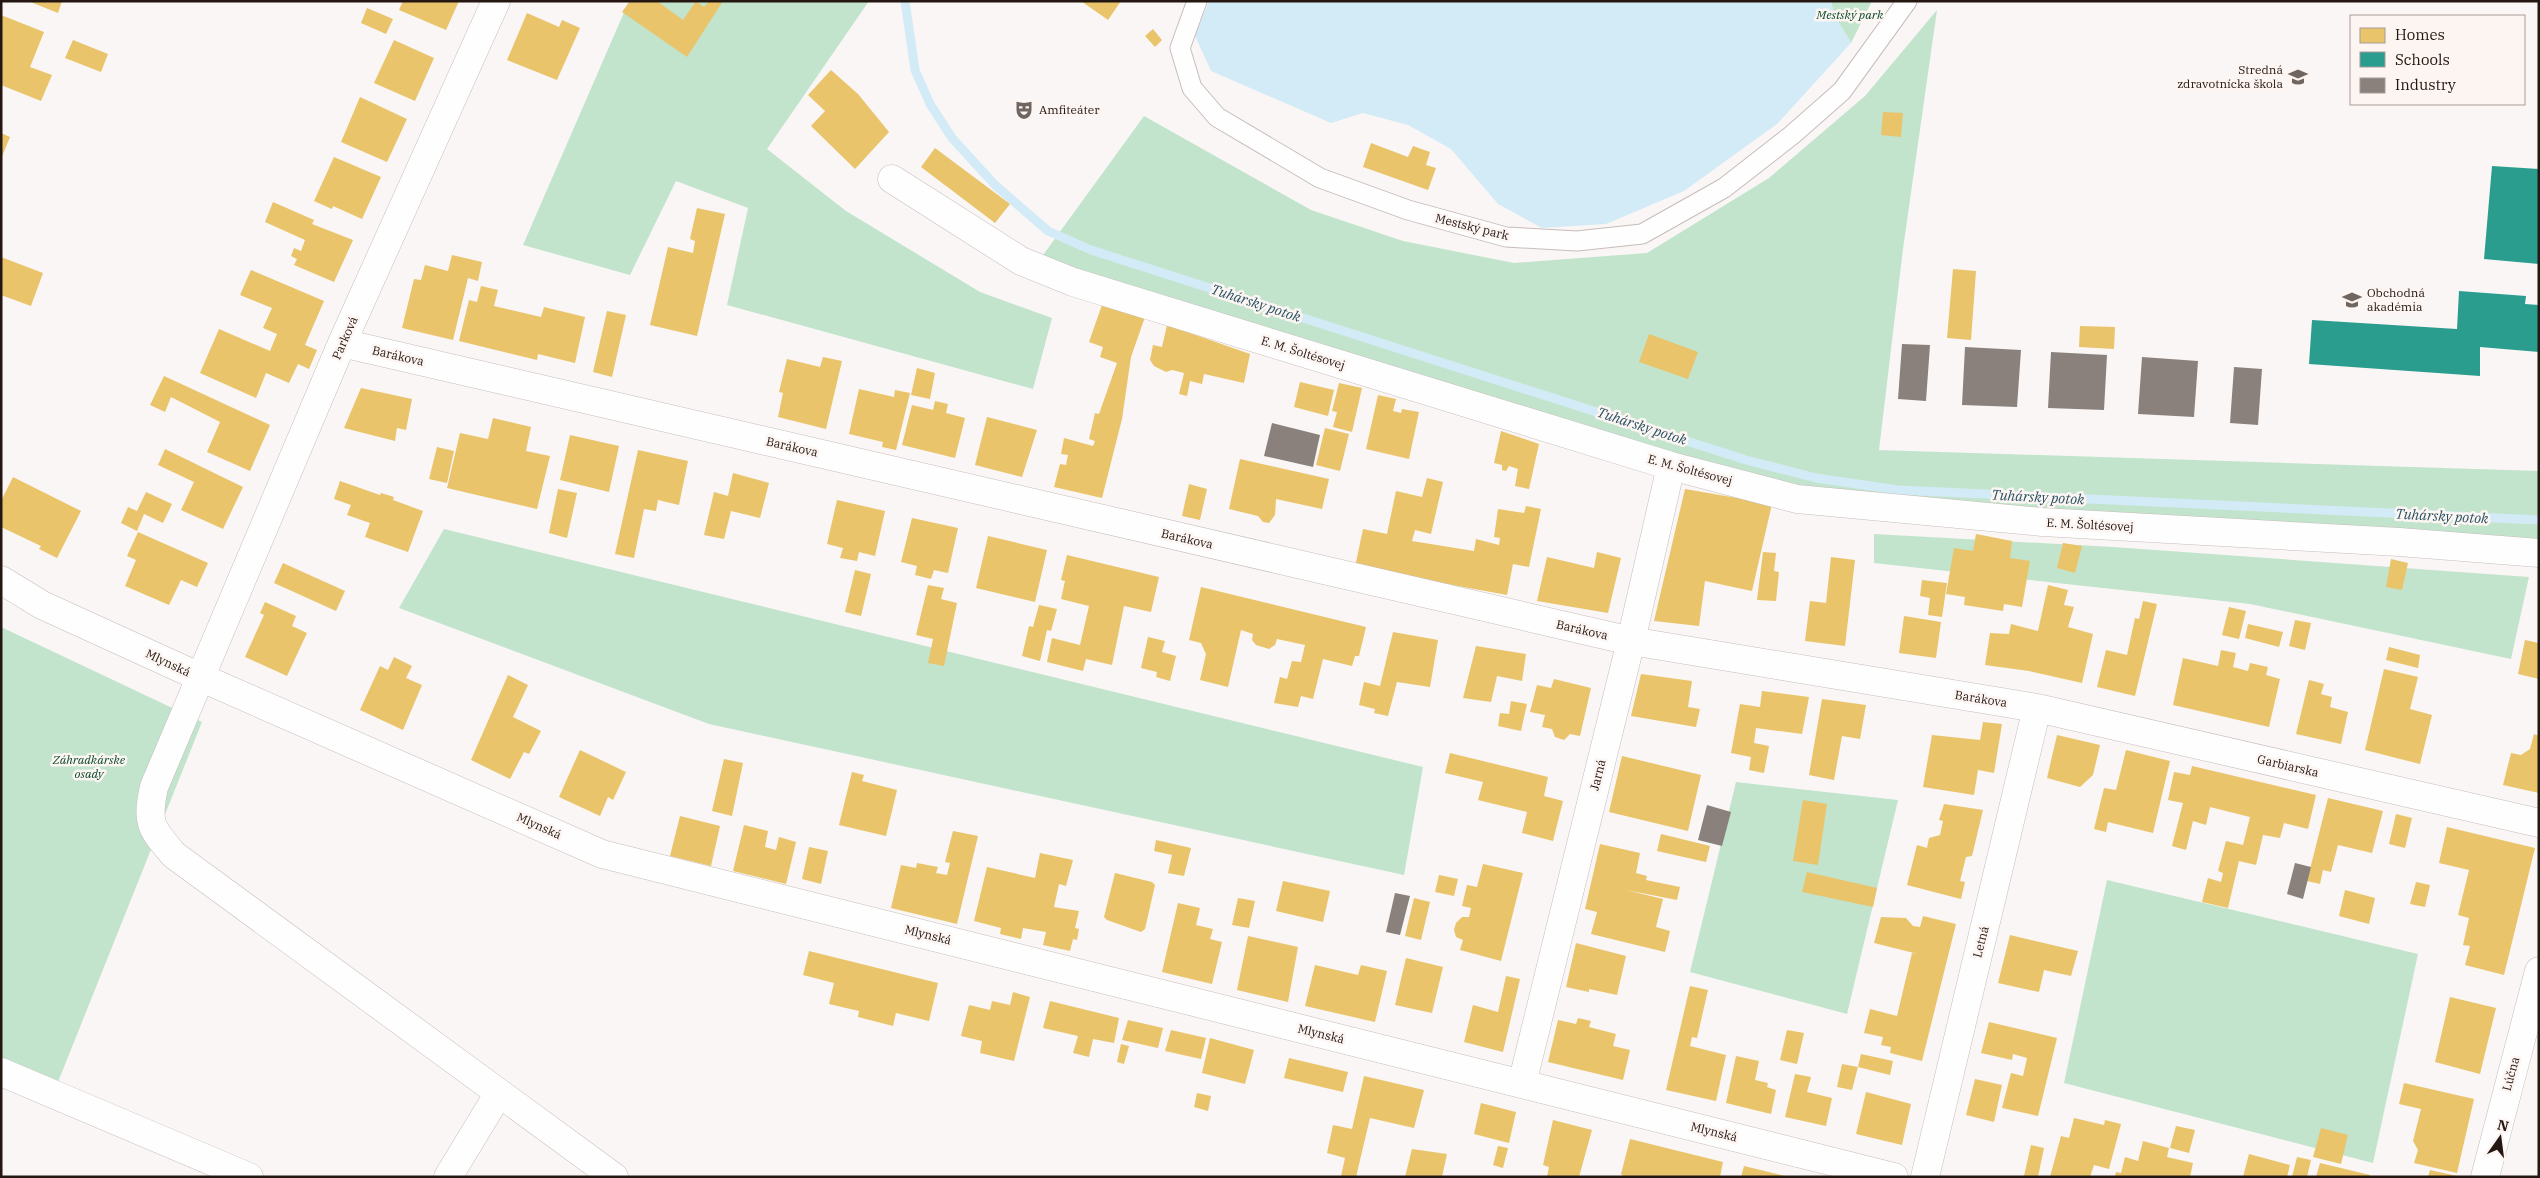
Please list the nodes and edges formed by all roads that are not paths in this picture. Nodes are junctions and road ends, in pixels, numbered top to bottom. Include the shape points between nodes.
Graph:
1 (496, 1) edge
2 (1197, 1) edge
3 (1907, 1) edge
4 (892, 179) dead end
5 (342, 343) junction
6 (1671, 466) junction
7 (2539, 553) edge
8 (1, 580) edge
9 (1631, 641) junction
10 (202, 678) junction
11 (2037, 708) junction
12 (2539, 823) edge
13 (2539, 971) edge
14 (1, 1072) edge
15 (1522, 1084) junction
16 (499, 1093) junction
17 (249, 1177) edge
18 (448, 1177) edge
19 (614, 1177) edge
20 (1894, 1177) edge
21 (1925, 1177) edge
22 (2485, 1177) edge

1 - 5 street, Parková
2 - 3 lane, Mestský park via 1180,48 1192,88 1217,117 1320,178 1408,210 1506,237 1577,242 1642,234 1724,188 1842,91
4 - 6 street, E. M. Šoltésovej via 1021,261 1073,282
5 - 9 street, Barákova
5 - 10 street, Parková
6 - 7 street, E. M. Šoltésovej via 1797,499 2042,522
6 - 9 street, Jarná
8 - 10 street, Mlynská via 42,605
9 - 11 street, Barákova
9 - 15 street, Jarná
10 - 15 street, Mlynská via 602,854
10 - 16 street, Parková via 154,787 149,810 153,831 174,855
11 - 12 street, Garbiarska
11 - 21 street, Letná
13 - 22 street, Lúčna
14 - 17 street
15 - 20 street, Mlynská
16 - 18 street
16 - 19 street, Parková

